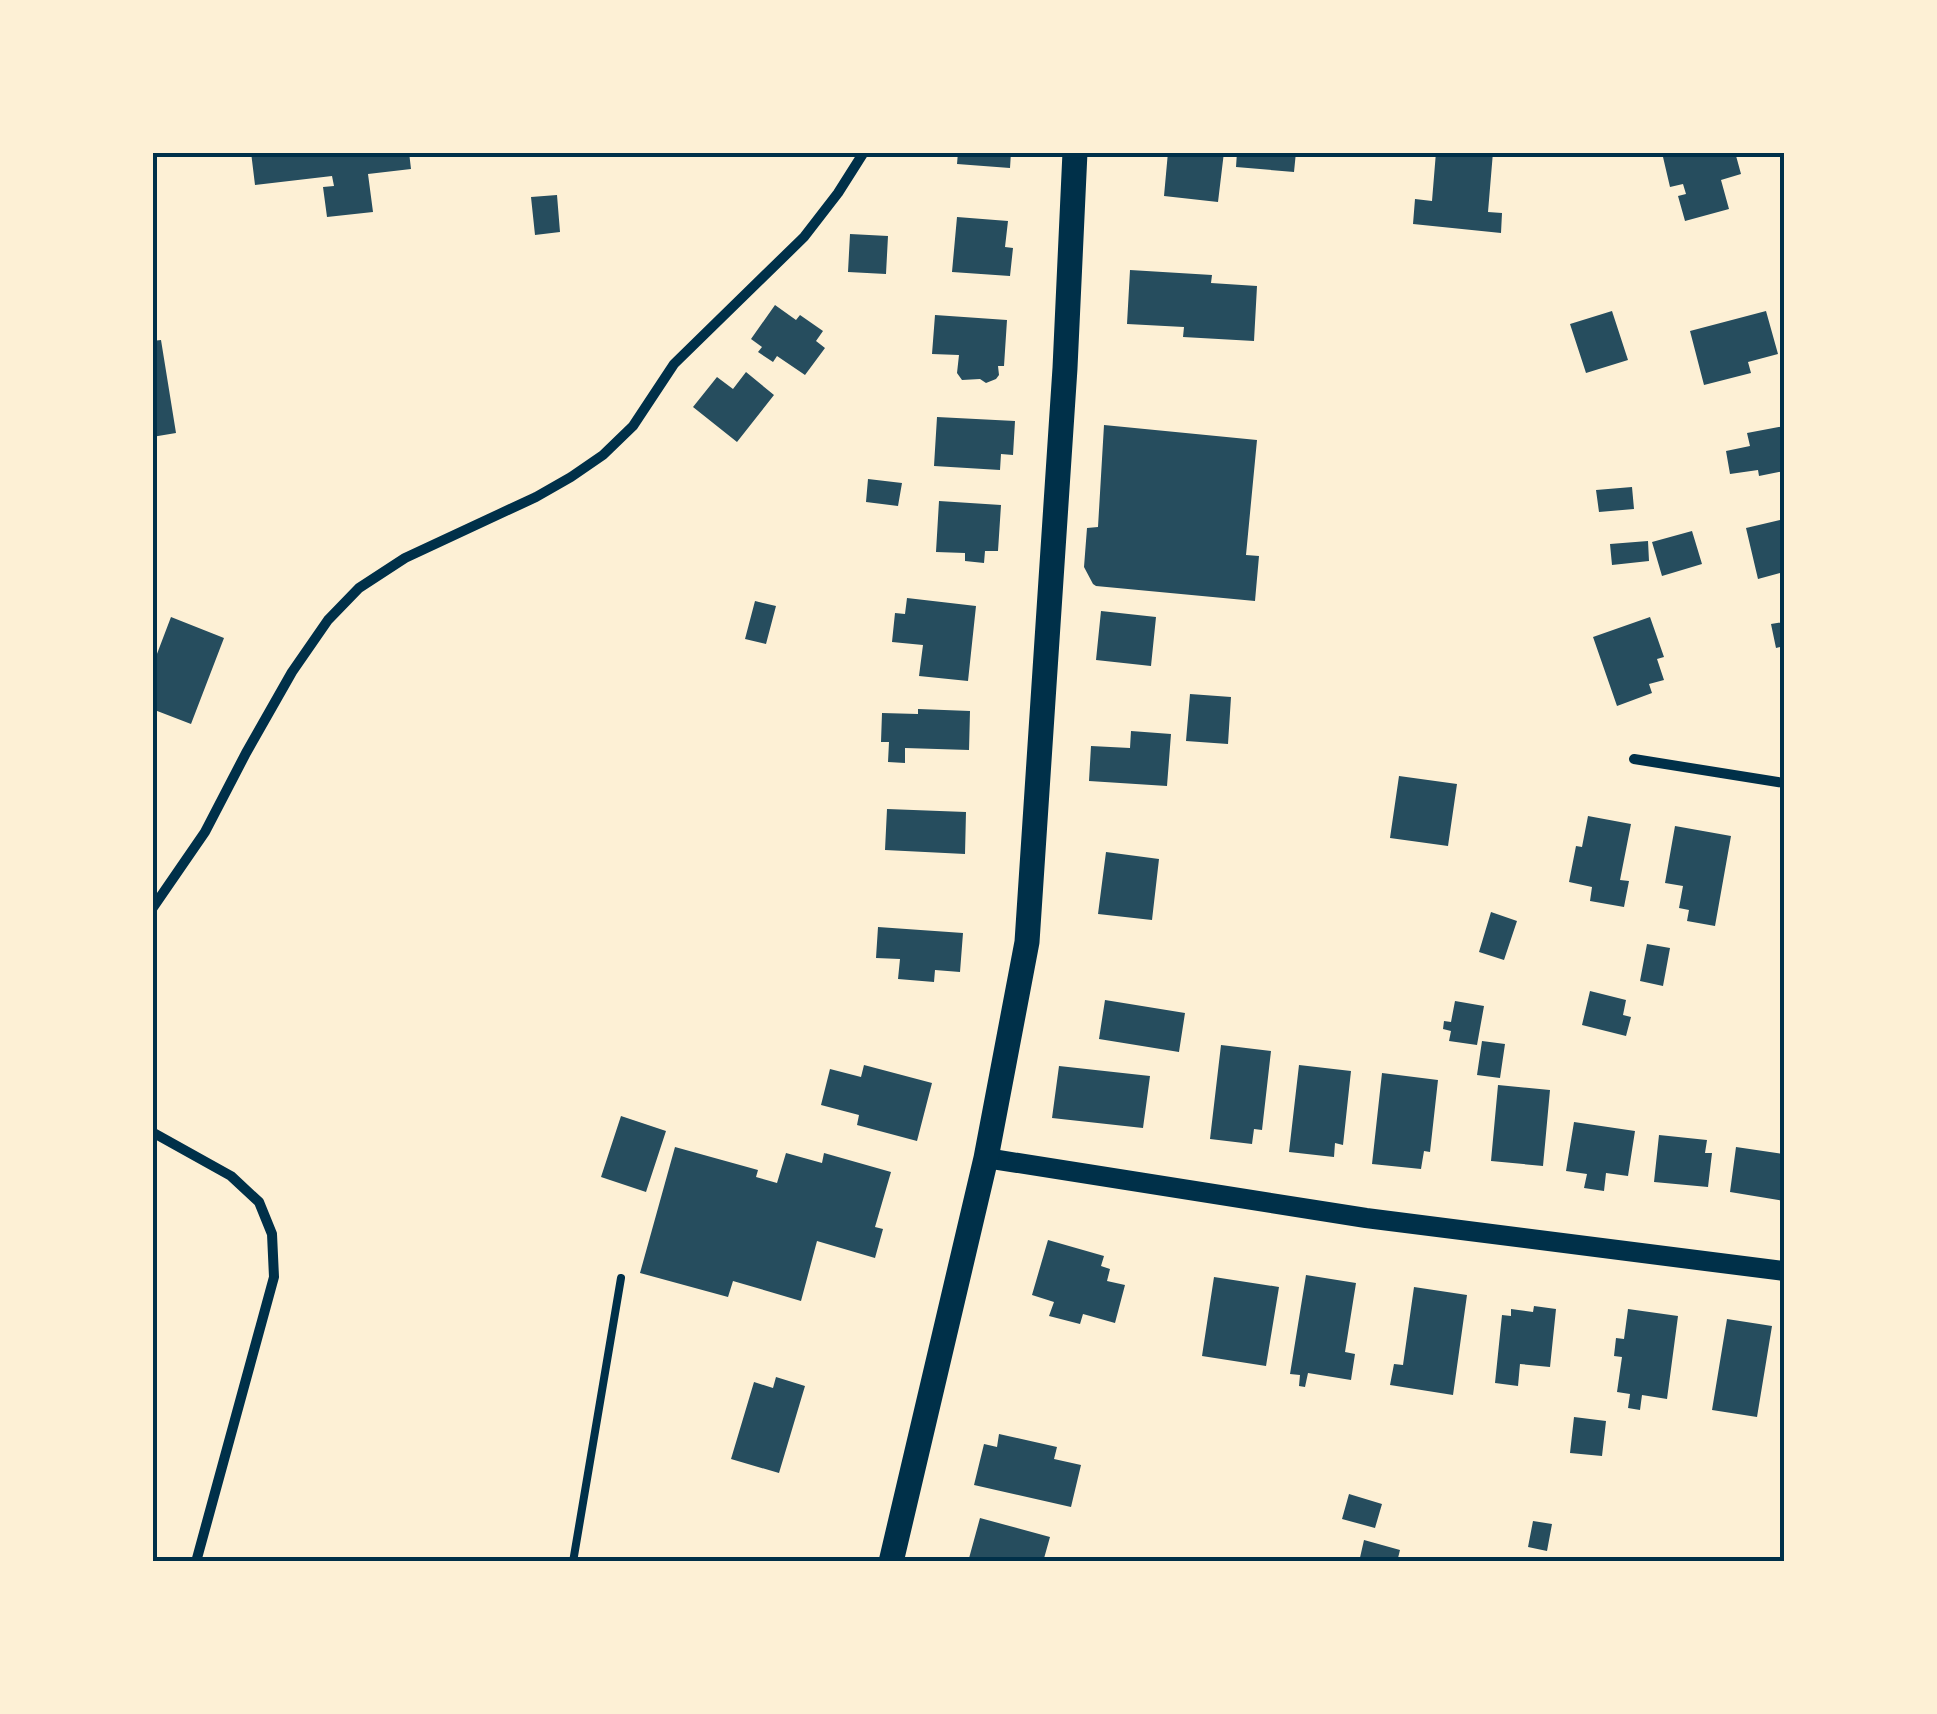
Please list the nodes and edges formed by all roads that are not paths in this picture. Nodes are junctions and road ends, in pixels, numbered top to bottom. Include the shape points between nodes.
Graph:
1 (864, 152) edge
2 (1075, 152) edge
3 (1634, 759) dead end
4 (1784, 783) edge
5 (152, 909) edge
6 (152, 1132) edge
7 (986, 1158) junction
8 (1784, 1271) edge
9 (621, 1278) dead end
10 (196, 1562) edge
11 (573, 1562) edge
12 (891, 1562) edge

1 - 5 street via 804,237 674,364 633,426 602,456 536,497 405,558 359,588 328,620 292,672 205,832
2 - 7 main road via 1027,942
3 - 4 street
6 - 10 street via 231,1176 259,1202 272,1234 274,1277
7 - 8 main road via 1366,1218
7 - 12 main road
9 - 11 lane

